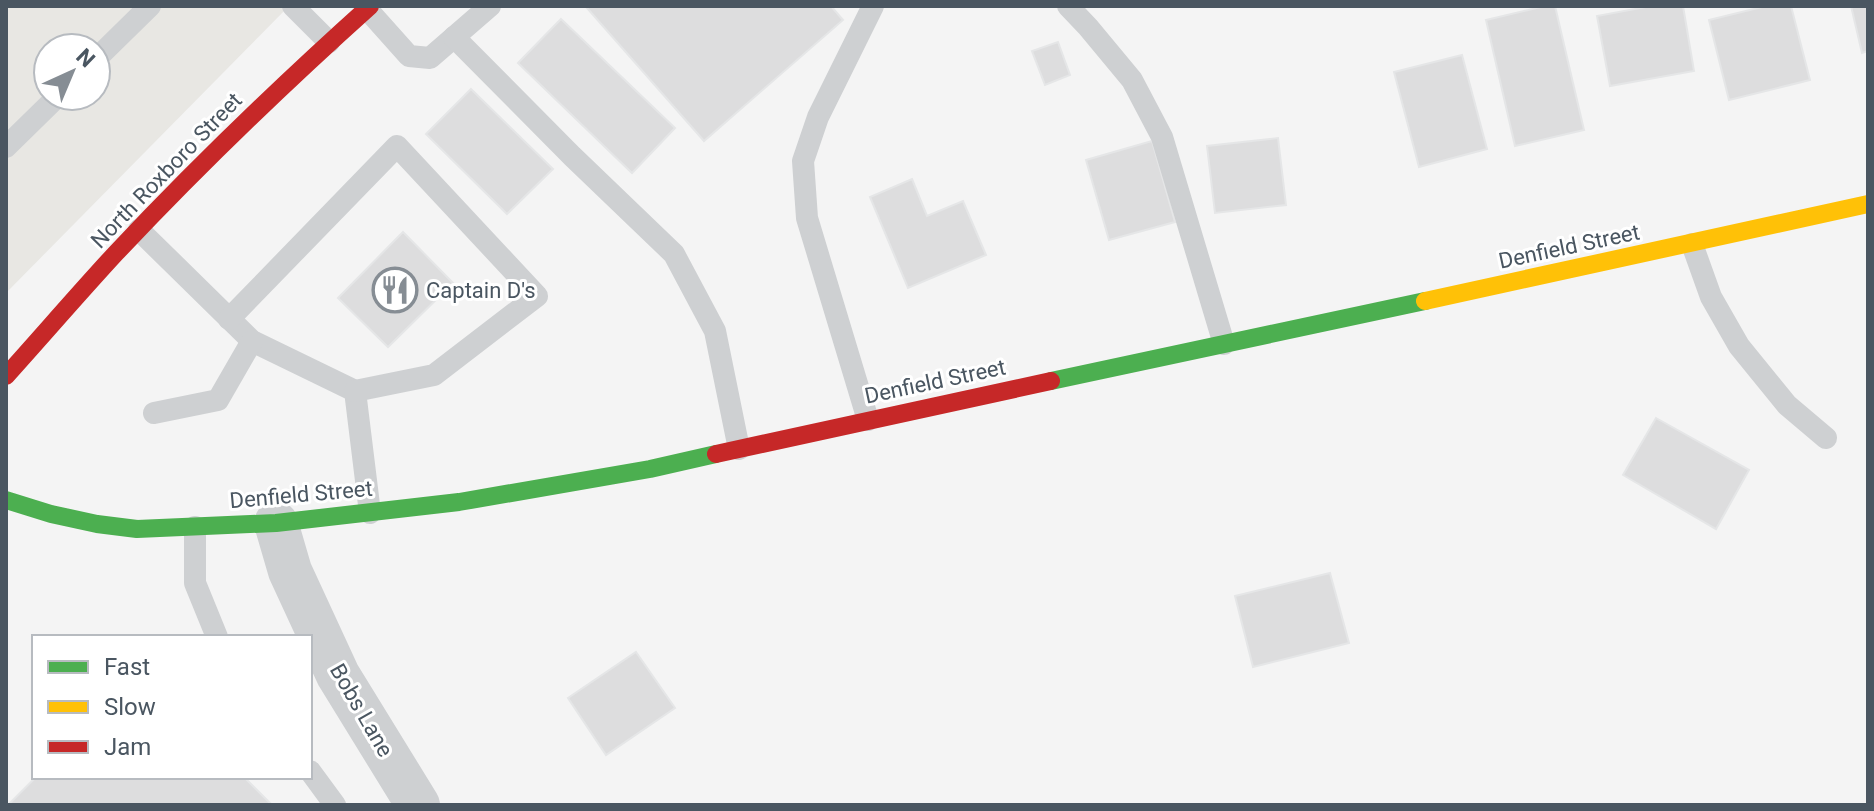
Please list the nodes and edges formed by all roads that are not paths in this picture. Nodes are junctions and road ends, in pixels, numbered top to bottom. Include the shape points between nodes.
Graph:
1 (150, 6) edge
2 (293, 6) edge
3 (490, 6) edge
4 (873, 6) edge
5 (1068, 6) edge
6 (369, 8) edge
7 (454, 37) junction
8 (329, 42) junction
9 (112, 43) edge
10 (42, 112) edge
11 (6, 147) edge
12 (1868, 204) edge
13 (139, 230) junction
14 (1692, 244) junction
15 (229, 319) junction
16 (252, 341) junction
17 (1224, 344) junction
18 (6, 376) edge
19 (355, 391) junction
20 (154, 413) dead end
21 (868, 420) junction
22 (1826, 438) dead end
23 (739, 449) junction
24 (6, 500) edge
25 (370, 513) junction
26 (276, 523) junction
27 (195, 527) junction
28 (216, 635) edge
29 (312, 774) edge
30 (335, 805) edge
31 (418, 805) edge

1 - 9 lane
2 - 8 lane
3 - 7 lane
4 - 21 lane via 818,117 803,161 807,218
5 - 17 lane via 1132,80 1162,137
6 - 7 lane via 409,56 430,58
6 - 8 street, North Roxboro Street
7 - 23 lane via 674,254 715,331
8 - 13 street, North Roxboro Street
10 - 11 lane
12 - 14 street, Denfield Street
13 - 15 lane
13 - 18 street, North Roxboro Street
14 - 17 street, Denfield Street
14 - 22 lane via 1711,297 1739,346 1787,405
15 - 16 lane
15 - 19 lane via 397,146 537,296 434,375
16 - 19 lane
16 - 20 lane via 218,400
17 - 21 street, Denfield Street
19 - 25 lane
21 - 23 street, Denfield Street
23 - 25 street, Denfield Street via 650,469
24 - 27 street, Denfield Street via 97,524
25 - 26 street, Denfield Street
26 - 27 street, Denfield Street
26 - 31 street, Bobs Lane via 290,571 338,675
27 - 28 lane via 195,583
29 - 30 lane

